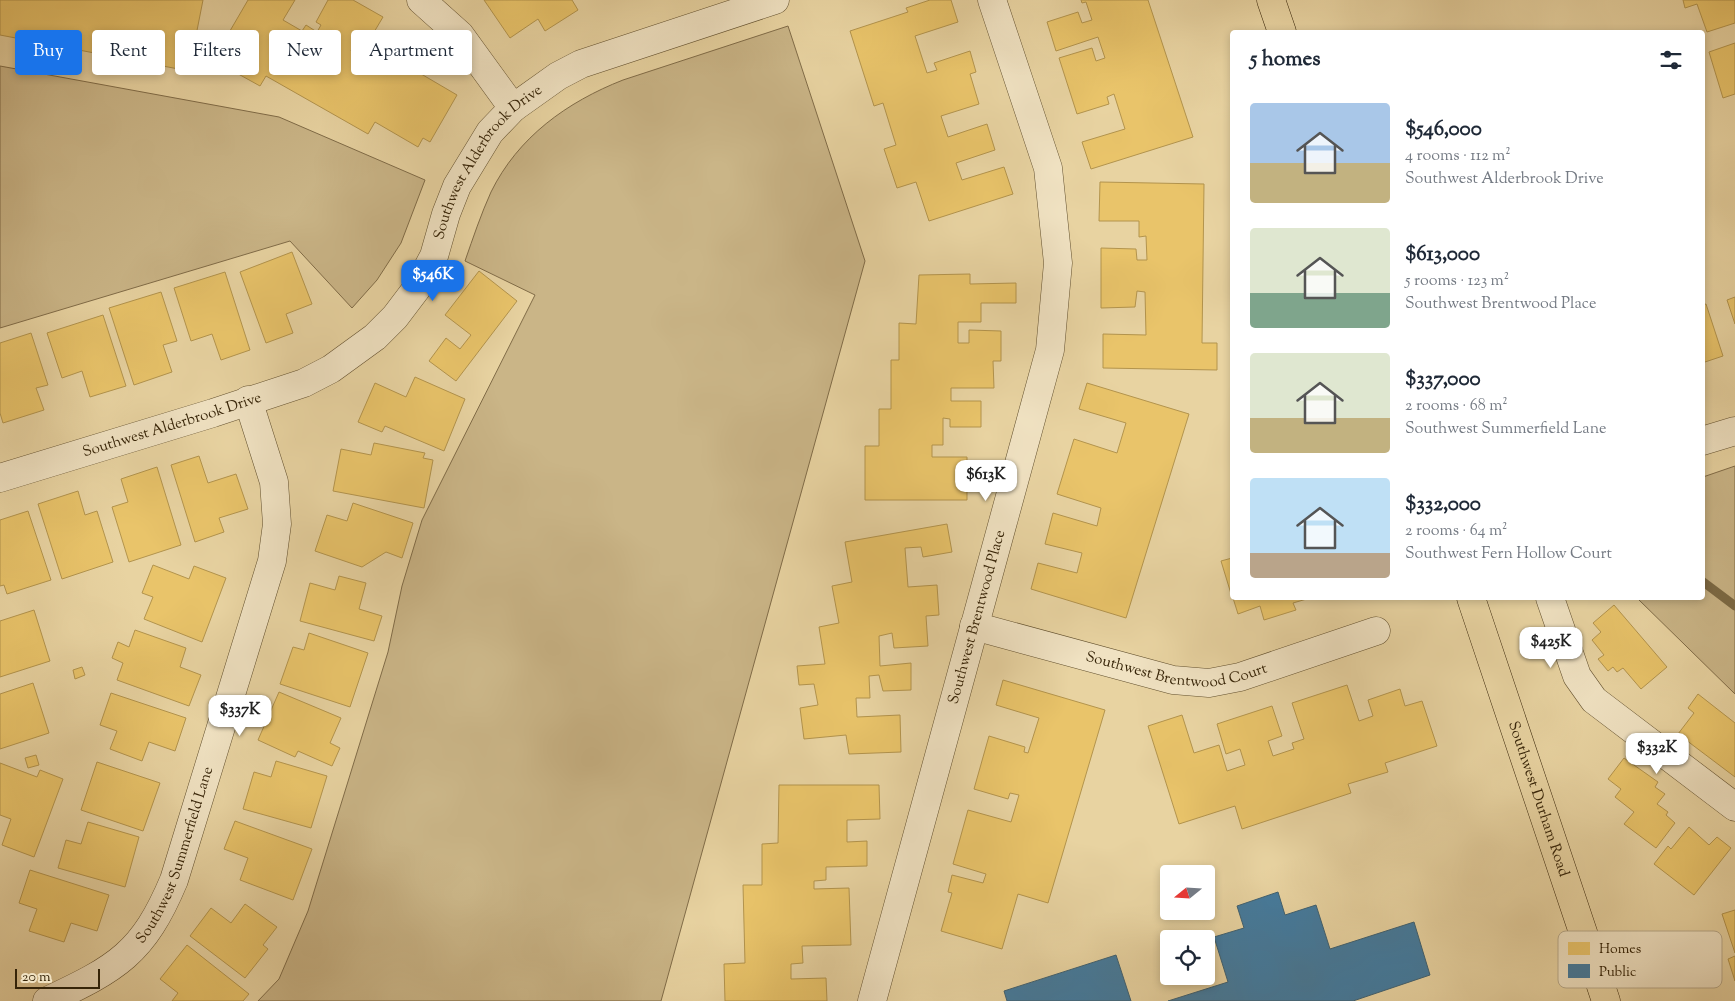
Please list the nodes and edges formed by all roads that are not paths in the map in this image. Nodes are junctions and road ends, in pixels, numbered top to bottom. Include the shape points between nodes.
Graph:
1 (421, 0) edge
2 (775, 0) edge
3 (992, 0) edge
4 (1271, 0) edge
5 (1281, 30) edge
6 (513, 108) junction
7 (248, 400) junction
8 (1735, 431) edge
9 (1705, 440) edge
10 (0, 478) edge
11 (1472, 600) edge
12 (1551, 600) edge
13 (974, 626) junction
14 (1376, 631) dead end
15 (1735, 807) edge
16 (1583, 931) edge
17 (1602, 988) edge
18 (48, 1001) edge
19 (872, 1001) edge
20 (1606, 1001) edge

1 - 6 street via 460,35
2 - 6 street, Southwest Alderbrook Drive via 581,64
3 - 13 street, Southwest Brentwood Place via 1048,168 1058,263 1050,350
4 - 5 main road
6 - 7 street, Southwest Alderbrook Drive via 490,132 470,162 446,214 434,256 418,288 395,317 375,338 331,369 304,383
7 - 10 street, Southwest Alderbrook Drive
7 - 18 street, Southwest Summerfield Lane via 274,482 277,524 272,561 174,880 160,914 142,940 118,964
8 - 9 street
11 - 16 main road, Southwest Durham Road
12 - 15 street via 1577,676 1594,700
13 - 14 street, Southwest Brentwood Court via 1173,680 1209,683 1240,677
13 - 19 street, Southwest Brentwood Place
17 - 20 main road, Southwest Durham Road

